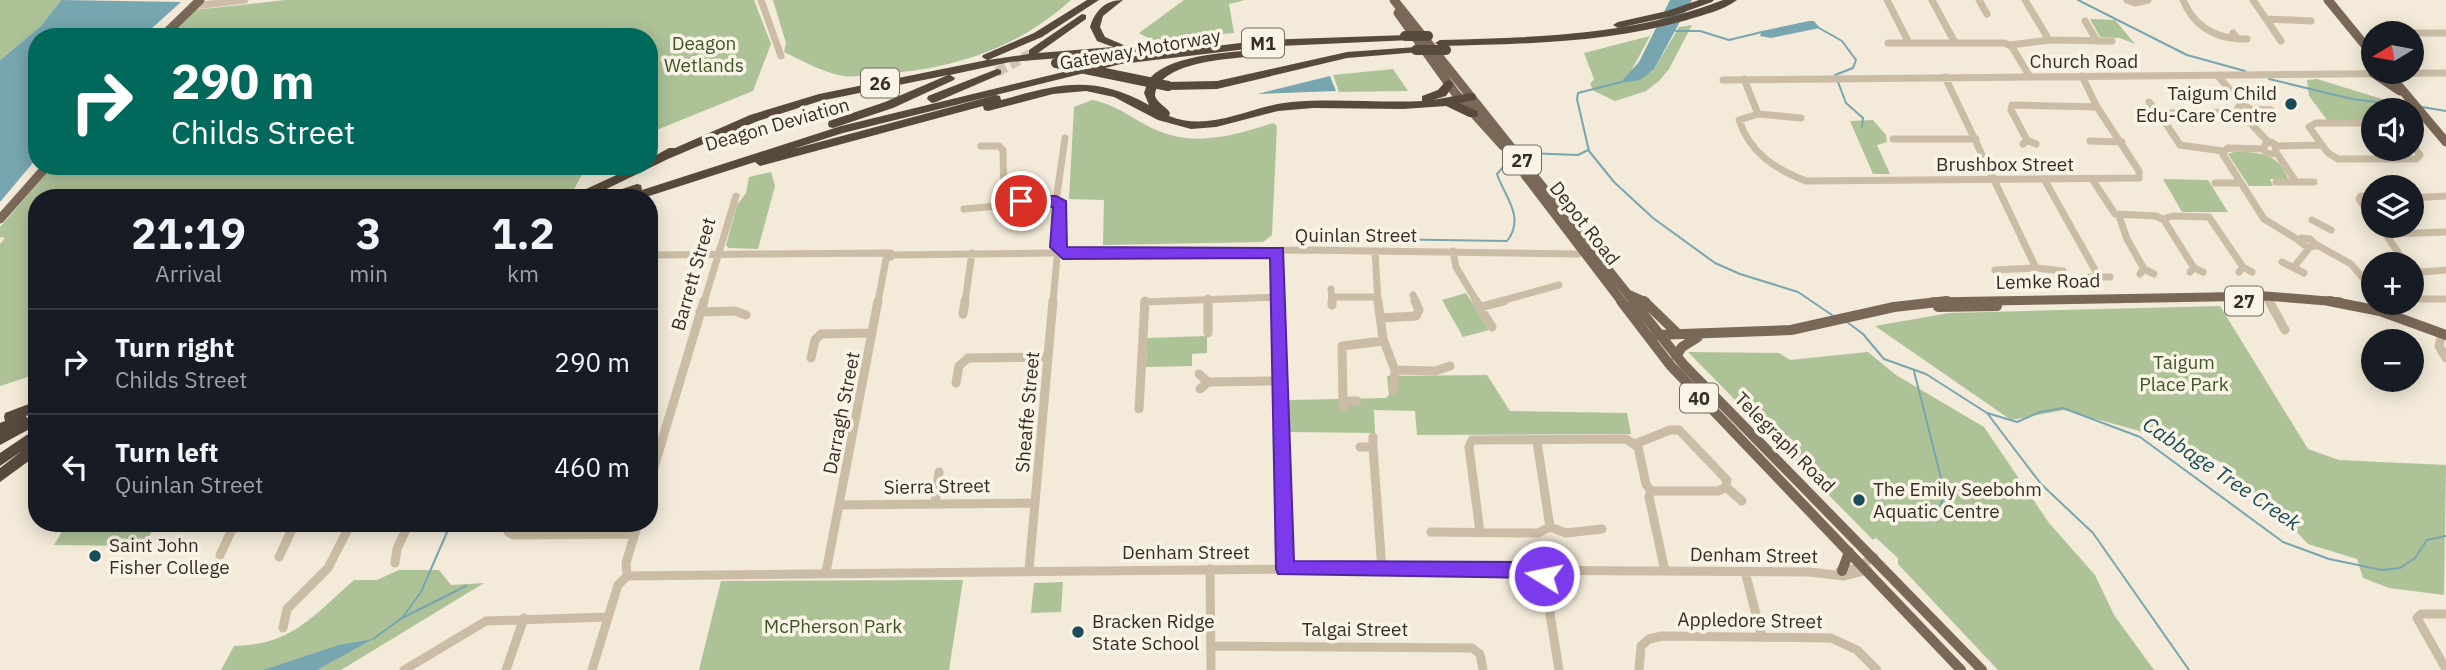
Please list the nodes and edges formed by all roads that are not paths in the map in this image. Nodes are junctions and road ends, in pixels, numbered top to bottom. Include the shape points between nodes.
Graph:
1 (245, 0) edge
2 (761, 0) edge
3 (1094, 0) edge
4 (1105, 0) edge
5 (1118, 0) edge
6 (1388, 0) edge
7 (1394, 0) edge
8 (1732, 0) edge
9 (1887, 0) edge
10 (1932, 0) edge
11 (1979, 0) edge
12 (2025, 0) edge
13 (2127, 0) edge
14 (2183, 0) edge
15 (2253, 0) edge
16 (2328, 0) edge
17 (1705, 1) edge
18 (2148, 1) edge
19 (197, 3) edge
20 (2154, 8) dead end
21 (1978, 15) dead end
22 (2267, 19) junction
23 (2085, 21) dead end
24 (2311, 21) dead end
25 (1639, 25) junction
26 (172, 28) edge
27 (2424, 33) edge
28 (2446, 33) edge
29 (2247, 39) dead end
30 (1954, 40) junction
31 (2049, 40) junction
32 (2361, 40) edge
33 (1908, 41) junction
34 (2097, 41) junction
35 (2112, 41) dead end
36 (2281, 41) dead end
37 (1410, 42) junction
38 (1439, 42) junction
39 (1888, 43) dead end
40 (2010, 45) junction
41 (1276, 48) junction
42 (1140, 49) junction
43 (1033, 52) tunnel mouth
44 (780, 56) dead end
45 (997, 72) tunnel mouth
46 (2361, 73) edge
47 (2424, 73) edge
48 (2446, 73) edge
49 (2081, 76) junction
50 (2218, 76) junction
51 (1944, 77) junction
52 (2030, 77) junction
53 (1744, 79) junction
54 (1723, 80) dead end
55 (2391, 84) edge
56 (2398, 84) edge
57 (2404, 92) junction
58 (1461, 93) junction
59 (1447, 102) junction
60 (2149, 102) dead end
61 (2097, 107) junction
62 (2270, 110) dead end
63 (2243, 111) junction
64 (2159, 113) junction
65 (1473, 114) junction
66 (1758, 114) junction
67 (1801, 118) dead end
68 (2361, 123) edge
69 (1065, 138) dead end
70 (1893, 139) dead end
71 (1976, 139) junction
72 (783, 140) junction
73 (839, 140) junction
74 (2087, 142) dead end
75 (2122, 142) junction
76 (2446, 142) edge
77 (987, 144) dead end
78 (2036, 144) dead end
79 (2322, 145) junction
80 (2270, 147) junction
81 (2222, 151) junction
82 (668, 155) junction
83 (658, 160) edge
84 (2361, 160) edge
85 (39, 175) edge
86 (626, 175) edge
87 (1996, 179) junction
88 (2044, 179) junction
89 (2092, 179) junction
90 (2297, 182) junction
91 (2314, 182) dead end
92 (2215, 183) dead end
93 (2240, 183) junction
94 (2276, 183) dead end
95 (596, 189) edge
96 (635, 189) edge
97 (657, 189) edge
98 (658, 195) edge
99 (736, 196) dead end
100 (2446, 196) edge
101 (2424, 197) edge
102 (1004, 201) junction
103 (1056, 201) junction
104 (968, 211) dead end
105 (2119, 216) junction
106 (0, 219) edge
107 (2163, 219) junction
108 (2312, 220) dead end
109 (2320, 224) junction
110 (2332, 230) dead end
111 (2442, 232) edge
112 (2424, 233) edge
113 (1580, 239) junction
114 (2446, 241) edge
115 (2308, 243) junction
116 (1375, 251) junction
117 (1453, 251) junction
118 (1277, 252) junction
119 (1585, 252) junction
120 (972, 253) junction
121 (1057, 253) junction
122 (1564, 253) junction
123 (658, 255) edge
124 (717, 255) junction
125 (887, 256) junction
126 (2282, 262) dead end
127 (2294, 267) junction
128 (2036, 268) junction
129 (1995, 270) dead end
130 (2446, 270) edge
131 (2063, 271) dead end
132 (2195, 271) dead end
133 (2252, 272) dead end
134 (2424, 272) edge
135 (2304, 273) dead end
136 (2154, 274) dead end
137 (2361, 276) edge
138 (2110, 277) dead end
139 (1559, 285) dead end
140 (1628, 294) junction
141 (1413, 295) dead end
142 (1332, 297) dead end
143 (1376, 297) junction
144 (1208, 298) junction
145 (1278, 298) junction
146 (2268, 298) junction
147 (2424, 299) edge
148 (2446, 299) edge
149 (1481, 307) junction
150 (700, 312) junction
151 (963, 314) dead end
152 (746, 315) dead end
153 (1381, 318) junction
154 (1492, 327) dead end
155 (1812, 329) junction
156 (2285, 330) dead end
157 (872, 332) junction
158 (1208, 332) dead end
159 (1676, 332) junction
160 (1698, 337) junction
161 (2443, 337) edge
162 (1655, 338) junction
163 (1384, 341) junction
164 (1676, 356) junction
165 (1048, 357) junction
166 (811, 358) dead end
167 (2446, 358) edge
168 (1450, 366) dead end
169 (1395, 370) junction
170 (1199, 374) dead end
171 (1280, 381) junction
172 (1208, 382) junction
173 (956, 383) dead end
174 (1200, 389) dead end
175 (1394, 391) dead end
176 (1357, 401) dead end
177 (1139, 408) dead end
178 (28, 409) edge
179 (28, 416) edge
180 (0, 422) edge
181 (28, 423) edge
182 (0, 429) edge
183 (28, 439) edge
184 (0, 440) edge
185 (1537, 442) junction
186 (1635, 444) junction
187 (1360, 447) dead end
188 (28, 454) edge
189 (658, 454) edge
190 (2, 458) edge
191 (939, 472) dead end
192 (0, 476) edge
193 (1726, 487) junction
194 (1651, 491) junction
195 (1745, 502) dead end
196 (935, 503) junction
197 (1035, 503) junction
198 (839, 505) junction
199 (1550, 527) junction
200 (1602, 529) dead end
201 (231, 532) edge
202 (291, 532) edge
203 (346, 532) edge
204 (406, 532) edge
205 (508, 532) edge
206 (1431, 532) dead end
207 (1480, 532) junction
208 (635, 534) joint
209 (1849, 552) junction
210 (220, 555) dead end
211 (279, 557) dead end
212 (1877, 559) junction
213 (395, 563) dead end
214 (1865, 568) junction
215 (1210, 569) junction
216 (1285, 569) junction
217 (1029, 570) junction
218 (1382, 570) junction
219 (1543, 570) junction
220 (1665, 571) junction
221 (826, 572) junction
222 (1745, 572) junction
223 (1836, 572) junction
224 (627, 576) junction
225 (2446, 614) edge
226 (608, 617) junction
227 (524, 618) junction
228 (283, 628) dead end
229 (1762, 637) junction
230 (1211, 646) junction
231 (407, 669) edge
232 (2446, 669) edge
233 (506, 670) edge
234 (592, 670) edge
235 (1211, 670) edge
236 (1483, 670) edge
237 (1559, 670) edge
238 (1639, 670) edge
239 (1877, 670) edge
240 (1961, 670) edge
241 (1982, 670) edge

1 - 19 street
2 - 44 street
3 - 82 highway, Deagon Deviation / 26 via 1038,35 990,56 786,101 733,120
4 - 43 highway
5 - 42 highway via 1099,15 1096,32 1111,45
6 - 58 main road, Depot Road / 27
7 - 58 main road, Depot Road / 27
8 - 25 highway, Gateway Motorway / M1 via 1696,15
9 - 33 street
10 - 30 street
11 - 21 street via 1989,16
12 - 31 street
13 - 18 street
14 - 29 street via 2204,30 2222,39
15 - 22 street
16 - 32 main road
17 - 25 highway, Gateway Motorway / M1
18 - 20 street
19 - 26 main road
22 - 24 street
22 - 36 street
23 - 34 street
25 - 38 highway, Gateway Motorway / M1
25 - 38 highway, Gateway Motorway / M1 via 1544,44
27 - 28 street
30 - 33 street
30 - 40 street
31 - 34 street
31 - 40 street
33 - 39 street
34 - 35 street
37 - 38 highway, bridge
37 - 38 highway, Gateway Motorway / M1, bridge
37 - 41 highway, Gateway Motorway / M1
37 - 42 highway via 1248,36
37 - 72 highway, bridge via 1217,85 1168,86 1056,63 1021,63 977,70
37 - 97 highway, Gateway Motorway / M1 via 1229,46 1110,64 841,130
40 - 52 street
41 - 58 highway via 1166,69 1152,81 1150,99 1166,113 1195,118 1294,100 1426,99
41 - 73 highway, Gateway Motorway / M1 via 1192,56 1109,71
42 - 82 highway via 1010,59 819,98 746,120
45 - 72 highway, Deagon Deviation / 26 via 922,102
46 - 50 street, Church Road
47 - 48 street, Church Road
49 - 50 street, Church Road
49 - 52 street, Church Road
49 - 61 street
50 - 63 street
51 - 52 street, Church Road
51 - 53 street, Church Road
51 - 71 street
53 - 54 street, Church Road
53 - 66 street
55 - 57 main road
56 - 57 main road
57 - 76 main road
58 - 59 highway
58 - 65 main road, Depot Road / 27
58 - 113 main road, Depot Road / 27
59 - 65 highway
59 - 73 highway via 1295,105 1191,125 1165,119 1109,91 1073,88
60 - 64 street
61 - 75 street
61 - 78 street via 2012,105 2025,142
62 - 63 street
63 - 64 street
63 - 80 street
64 - 81 street via 2177,143
65 - 113 main road, Depot Road / 27
66 - 67 street
66 - 87 street, Brushbox Street via 1740,120 1747,142 1759,156 1806,181
68 - 79 street via 2310,124
69 - 103 street, Sheaffe Street
70 - 71 street
71 - 87 street
72 - 96 highway, Deagon Deviation / 26
73 - 98 highway, Gateway Motorway / M1
74 - 75 street
75 - 89 street, Brushbox Street via 2140,177
77 - 102 street via 1003,150
79 - 80 street
79 - 84 street via 2340,160
80 - 81 street
80 - 90 street
81 - 93 street
82 - 83 highway, Deagon Deviation / 26
85 - 106 main road
86 - 95 highway, Deagon Deviation / 26
87 - 88 street, Brushbox Street
87 - 128 street via 2001,200
88 - 89 street, Brushbox Street
88 - 138 street via 2076,232 2094,277
89 - 105 street
90 - 91 street
90 - 94 street
92 - 93 street
93 - 115 street via 2266,221
99 - 124 street, Barrett Street
100 - 101 street
102 - 103 street
102 - 104 street
103 - 121 street, Sheaffe Street via 1061,205
105 - 107 street
105 - 136 street via 2142,271
107 - 132 street
107 - 133 street via 2209,218 2241,270
108 - 109 street
109 - 110 street
109 - 115 street
111 - 112 street
111 - 114 street
113 - 119 main road, Depot Road / 27
113 - 122 street
113 - 140 main road, Depot Road / 27
115 - 127 street
115 - 137 street via 2351,264
116 - 117 street, Quinlan Street
116 - 118 street, Quinlan Street
116 - 143 street
117 - 122 street, Quinlan Street
117 - 149 street via 1456,267
118 - 121 street, Quinlan Street
118 - 145 street
119 - 122 street, Quinlan Street
119 - 162 main road, Depot Road / 27
120 - 121 street, Quinlan Street
120 - 125 street, Quinlan Street
120 - 151 street
121 - 165 street, Sheaffe Street
123 - 124 street, Quinlan Street
124 - 125 street, Quinlan Street
124 - 150 street, Barrett Street
125 - 157 street, Darragh Street
126 - 127 street
127 - 135 street
128 - 129 street
128 - 131 street
130 - 134 street
139 - 149 street
140 - 159 main road, 27 via 1641,299
140 - 162 main road, Telegraph Road / 40
141 - 153 street via 1418,315
142 - 143 street
143 - 153 street
144 - 145 street
144 - 158 street
144 - 177 street via 1144,301
145 - 171 street
146 - 155 main road, Lemke Road / 27 via 1943,307
146 - 156 street
146 - 161 main road, Lemke Road / 27 via 2358,305
147 - 148 street
149 - 154 street
150 - 152 street
150 - 189 street, Barrett Street
153 - 163 street
155 - 159 main road, Lemke Road / 27
155 - 160 main road, Lemke Road / 27 via 1777,337
157 - 166 street via 821,334
157 - 198 street, Darragh Street
159 - 162 main road, Lemke Road / 27
160 - 162 main road, Lemke Road / 27
160 - 164 main road
161 - 167 street via 2440,349
162 - 164 main road, Telegraph Road / 40
162 - 209 main road, Telegraph Road / 40 via 1718,418
163 - 169 street
163 - 176 street via 1342,346 1343,404
164 - 212 main road, Telegraph Road / 40
165 - 173 street via 968,358 959,366
165 - 197 street, Sheaffe Street
168 - 169 street via 1435,371
169 - 175 street
170 - 172 street
171 - 172 street
171 - 216 street
172 - 174 street
178 - 180 highway
179 - 182 highway
181 - 184 highway
183 - 190 highway
185 - 186 street via 1623,439
185 - 199 street
185 - 207 street via 1478,439 1470,443
186 - 193 street via 1670,430 1682,432 1724,475
186 - 194 street
187 - 218 street via 1373,442
188 - 192 highway
191 - 196 street
193 - 194 street
193 - 195 street
194 - 220 street
196 - 197 street, Sierra Street
196 - 198 street, Sierra Street
197 - 217 street, Sheaffe Street
198 - 221 street, Darragh Street
199 - 200 street via 1566,533
199 - 207 street via 1541,533
201 - 210 street
202 - 211 street
203 - 228 street via 328,568 287,609
204 - 213 street
205 - 208 street
206 - 207 street
208 - 224 street
209 - 214 main road, Telegraph Road / 40
209 - 223 main road
212 - 214 street, Denham Street
212 - 241 main road, Telegraph Road / 40
214 - 223 street, Denham Street via 1849,576
214 - 240 main road, Telegraph Road / 40
215 - 216 street, Denham Street
215 - 217 street, Denham Street
215 - 230 street
216 - 218 street, Denham Street
217 - 221 street, Denham Street
218 - 219 street, Denham Street
219 - 220 street, Denham Street
219 - 237 street
220 - 222 street, Denham Street
221 - 224 street, Denham Street
222 - 223 street, Denham Street
222 - 229 street
224 - 226 street via 618,585
225 - 232 street via 2417,618
226 - 227 street
226 - 234 street
227 - 231 street via 485,621
227 - 233 street
229 - 238 street, Appledore Street via 1653,637 1639,648
229 - 239 street, Appledore Street via 1831,638 1857,650
230 - 235 street
230 - 236 street, Talgai Street via 1467,647 1480,654

